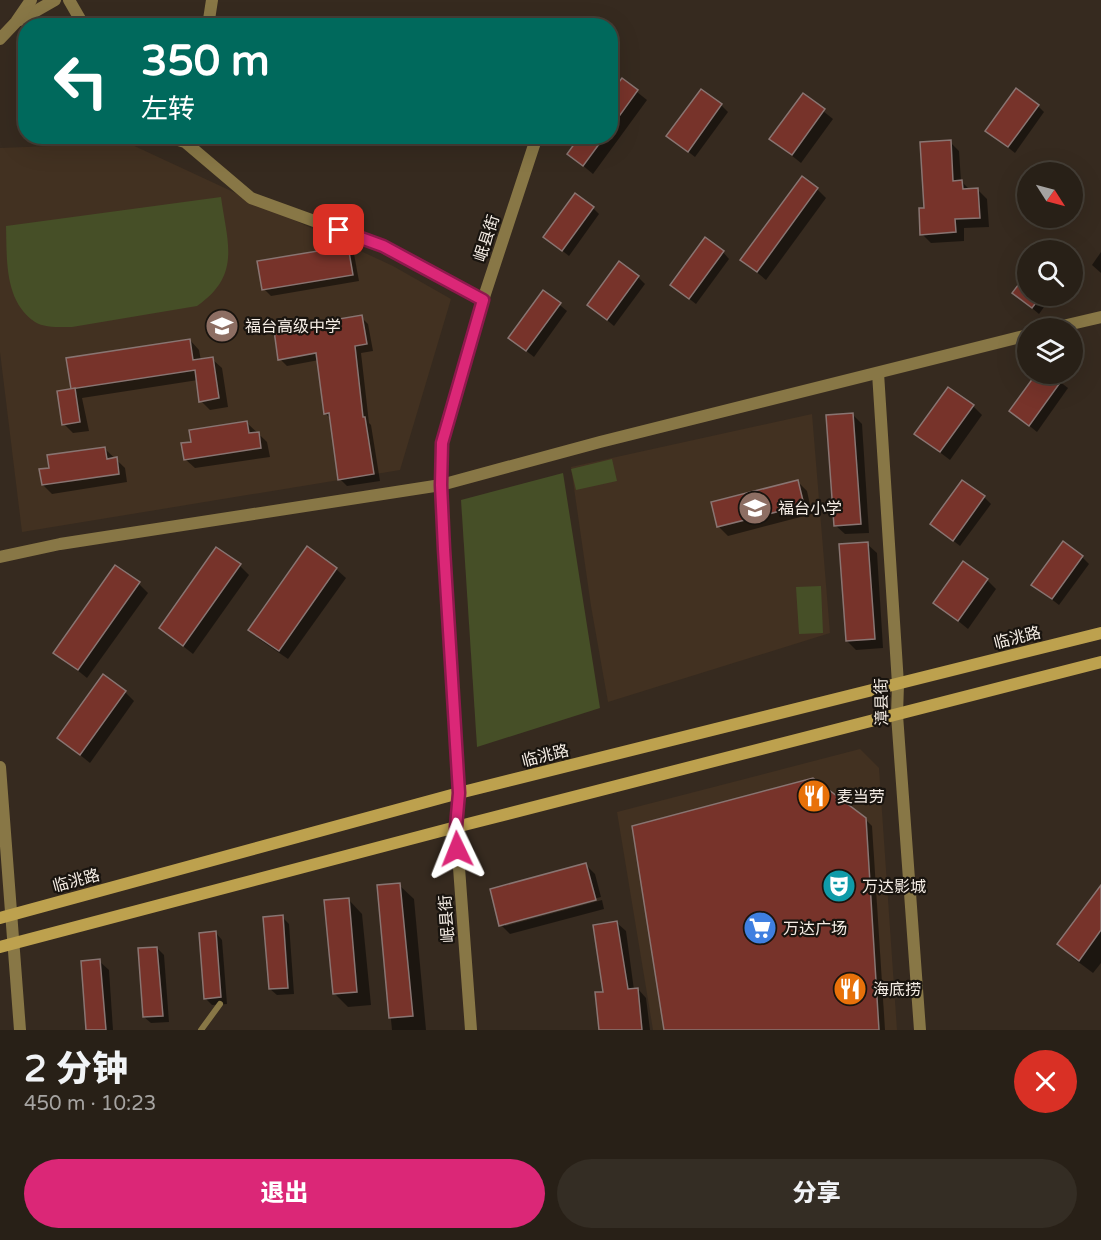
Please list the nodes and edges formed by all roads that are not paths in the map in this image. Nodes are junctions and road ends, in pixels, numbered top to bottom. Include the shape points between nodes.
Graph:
1 (31, 0) edge
2 (55, 0) edge
3 (69, 0) edge
4 (213, 0) edge
5 (19, 18) edge
6 (23, 18) edge
7 (79, 18) edge
8 (210, 18) edge
9 (18, 19) edge
10 (16, 22) joint
11 (0, 39) edge
12 (192, 144) edge
13 (534, 144) edge
14 (483, 300) junction
15 (1101, 316) edge
16 (1083, 321) edge
17 (1017, 338) edge
18 (878, 373) junction
19 (441, 485) junction
20 (0, 557) edge
21 (1101, 633) edge
22 (1101, 662) edge
23 (898, 684) junction
24 (897, 715) junction
25 (0, 767) edge
26 (459, 793) junction
27 (456, 827) junction
28 (5, 916) edge
29 (14, 944) junction
30 (0, 947) edge
31 (220, 1004) dead end
32 (20, 1030) edge
33 (201, 1030) edge
34 (471, 1030) edge
35 (920, 1030) edge

1 - 5 street
2 - 6 street
3 - 7 street
4 - 8 street
9 - 10 street
10 - 11 street
12 - 14 street via 251,198 383,246
13 - 14 street, 岷县街
14 - 19 street, 岷县街 via 442,443
15 - 16 street
17 - 18 street
18 - 19 street
18 - 23 street, 漳县街
19 - 20 street via 60,544
19 - 26 street, 岷县街
21 - 23 main road, 临洮路
22 - 24 main road
23 - 24 street, 漳县街
23 - 26 main road, 临洮路
24 - 27 main road
24 - 35 street, 漳县街
25 - 28 street
26 - 27 street, 岷县街
26 - 28 main road, 临洮路
27 - 29 main road
27 - 34 street, 岷县街
28 - 29 street
29 - 30 main road
29 - 32 street
31 - 33 lane

